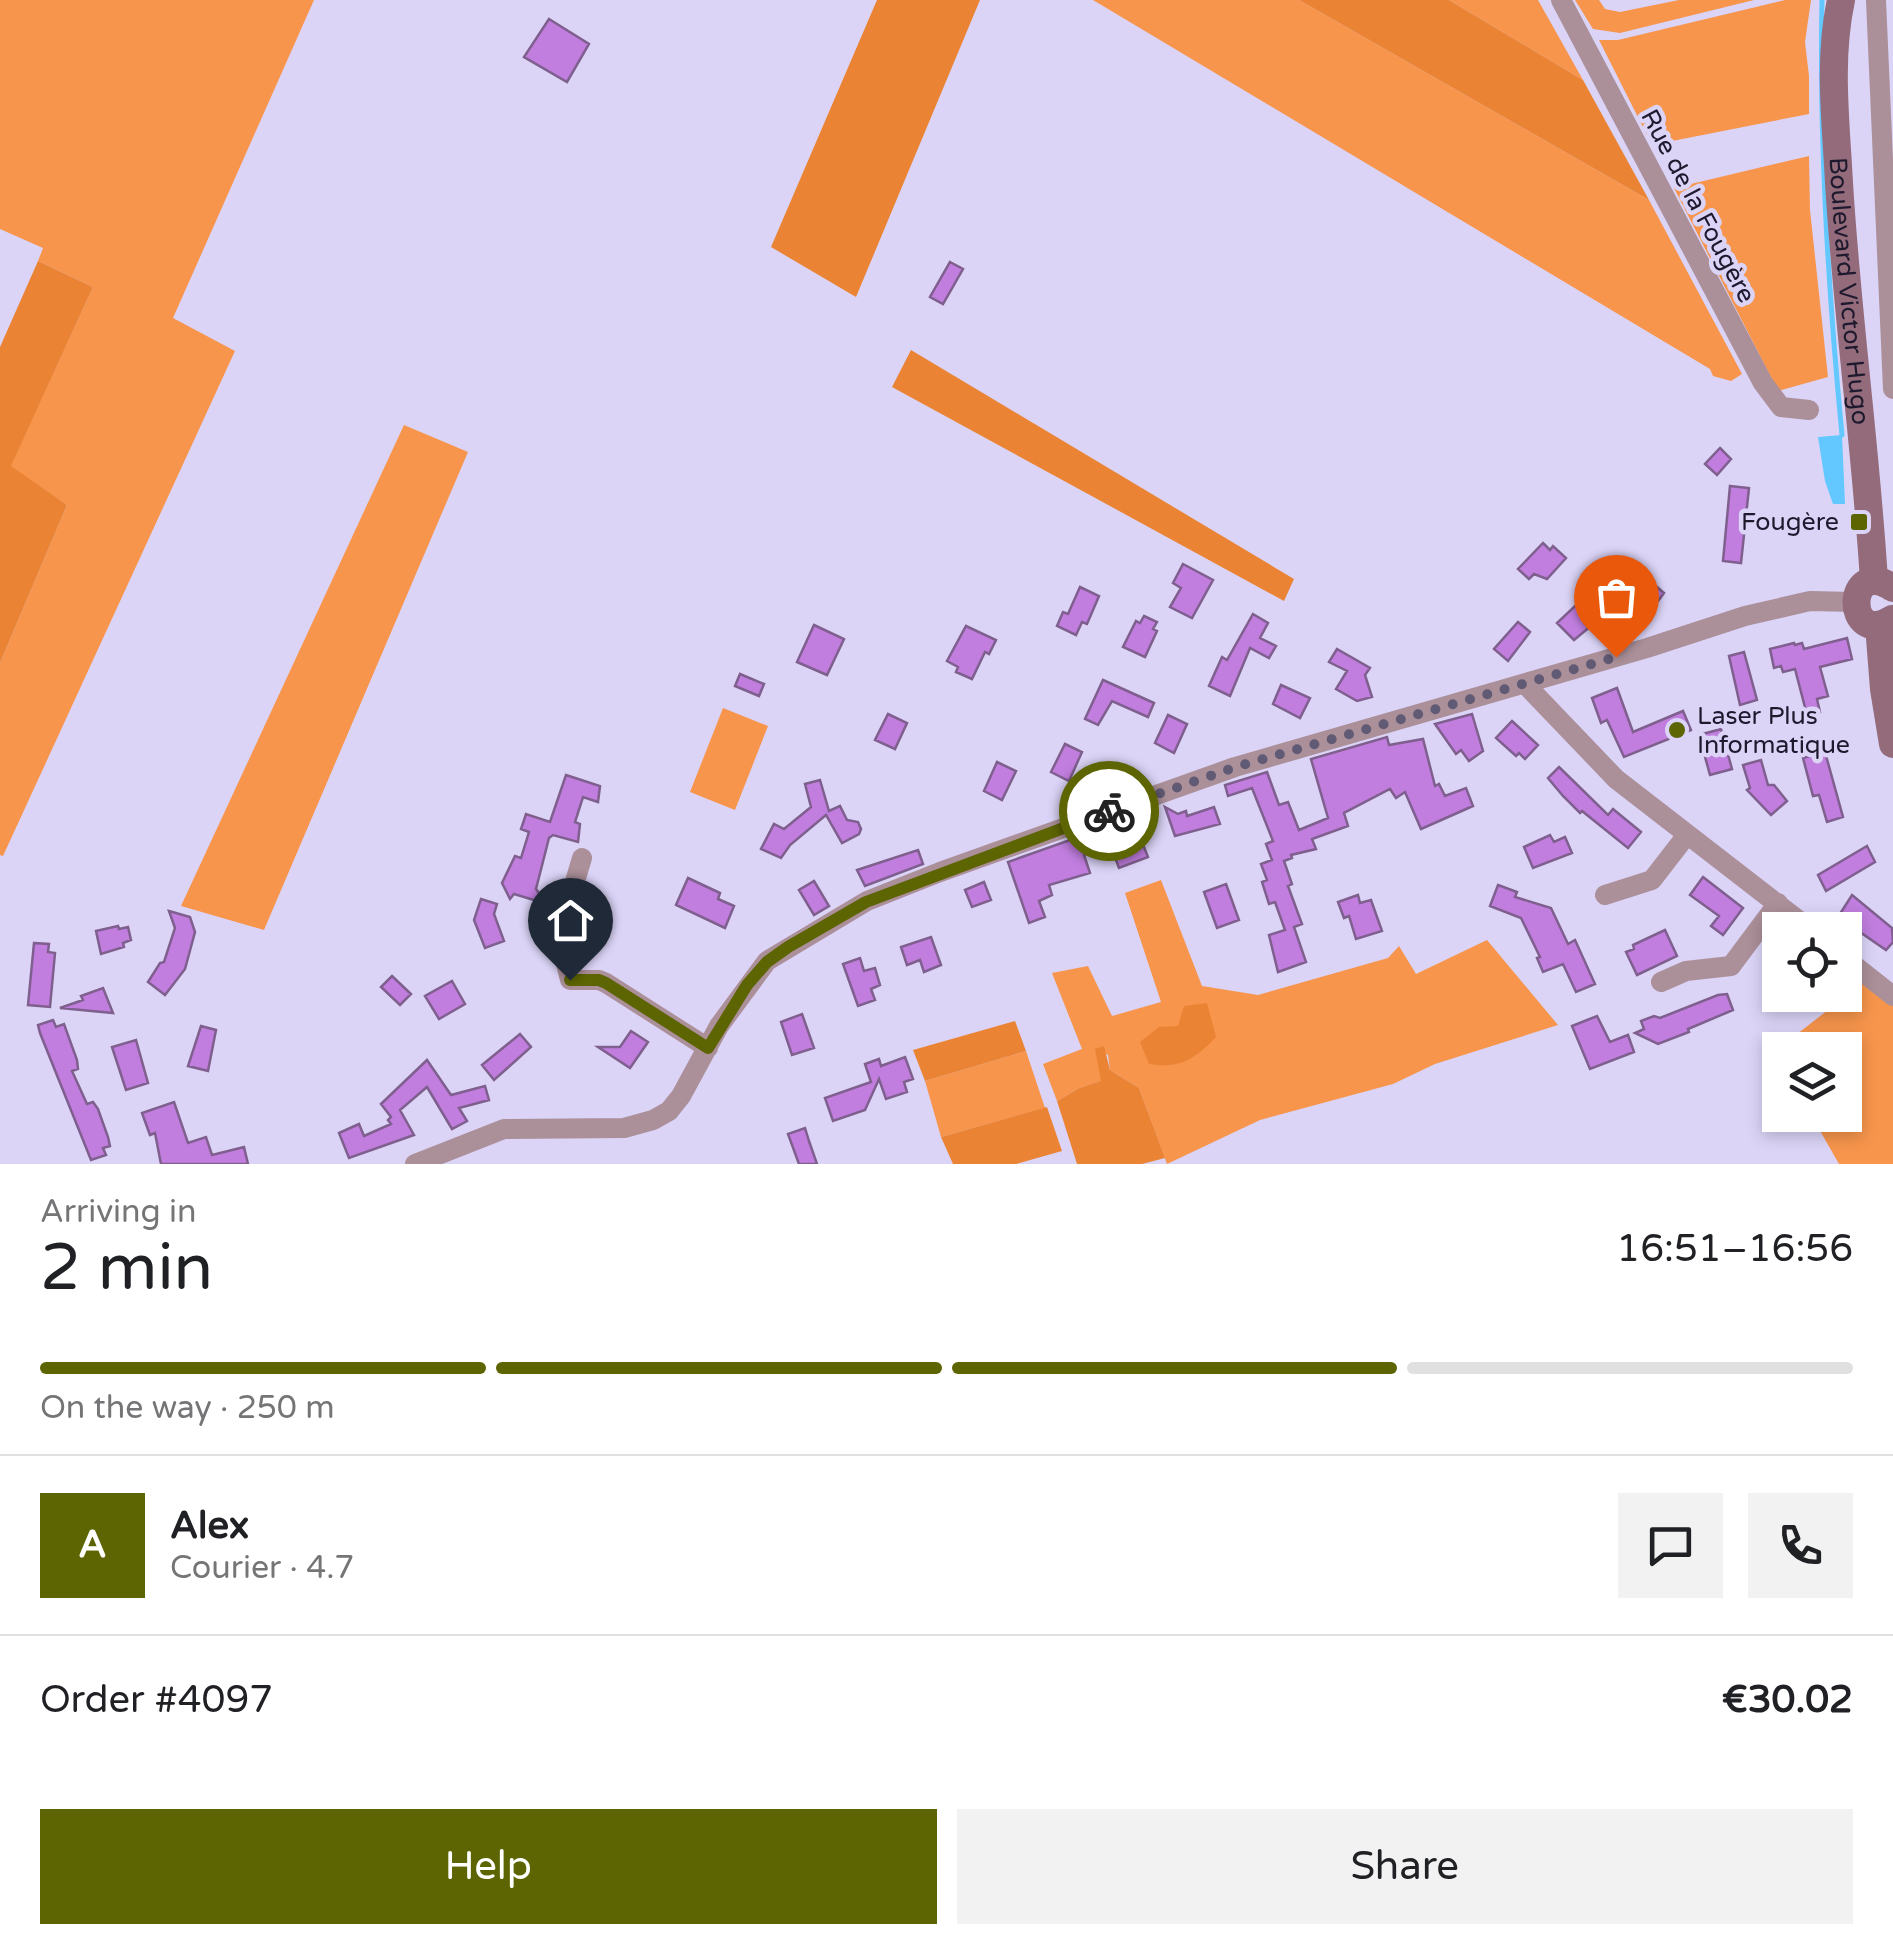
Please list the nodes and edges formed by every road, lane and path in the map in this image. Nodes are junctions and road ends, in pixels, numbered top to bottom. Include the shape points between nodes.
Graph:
1 (1560, 0) edge
2 (1841, 0) edge
3 (1876, 0) edge
4 (1893, 389) edge
5 (1809, 410) dead end
6 (1884, 584) edge
7 (1855, 602) junction
8 (1886, 621) edge
9 (1525, 684) junction
10 (1893, 744) edge
11 (1686, 836) junction
12 (582, 858) dead end
13 (1606, 895) dead end
14 (1778, 903) junction
15 (1789, 912) edge
16 (1862, 971) edge
17 (1661, 982) dead end
18 (1893, 996) edge
19 (708, 1048) junction
20 (416, 1164) edge

1 - 5 street, Rue de la Fougère via 1763,382 1781,408
2 - 6 main road, Boulevard Victor Hugo via 1834,56 1846,294
3 - 4 street
6 - 7 main road via 1859,590
7 - 8 main road via 1862,619
7 - 9 street via 1810,601 1744,616
8 - 10 main road via 1884,690
9 - 11 street via 1616,779
9 - 19 street via 1236,767 866,902 767,962
11 - 13 street via 1652,880
11 - 14 street
12 - 19 street via 560,928 570,980 606,983
14 - 15 street
14 - 17 street via 1731,966 1686,971
16 - 18 street
19 - 20 street via 681,1096 652,1120 624,1128 504,1129

